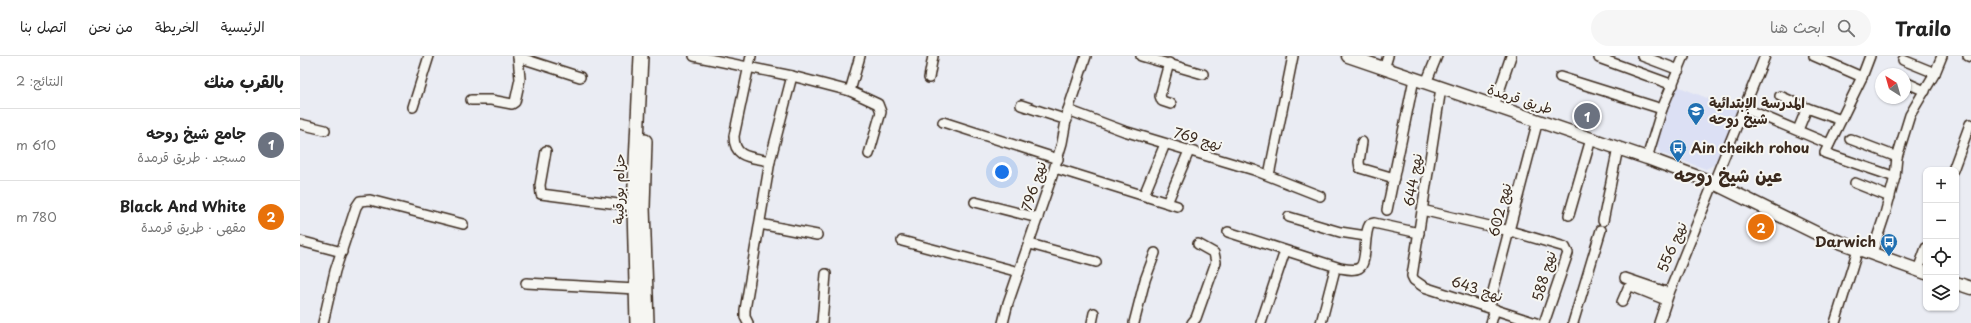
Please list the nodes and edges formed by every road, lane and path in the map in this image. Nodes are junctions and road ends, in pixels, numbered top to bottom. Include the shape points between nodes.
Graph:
1 (429, 56) edge
2 (518, 56) edge
3 (641, 56) edge
4 (650, 56) edge
5 (694, 56) edge
6 (751, 56) edge
7 (860, 56) edge
8 (933, 56) edge
9 (1086, 56) edge
10 (1141, 56) edge
11 (1293, 56) edge
12 (1348, 56) edge
13 (1388, 56) edge
14 (1437, 56) edge
15 (1511, 56) edge
16 (1642, 56) edge
17 (1684, 56) edge
18 (1765, 56) edge
19 (1814, 56) edge
20 (1870, 56) edge
21 (1942, 56) edge
22 (1968, 56) edge
23 (1971, 57) edge
24 (1600, 58) dead end
25 (1903, 60) dead end
26 (1169, 63) junction
27 (749, 68) junction
28 (1384, 69) junction
29 (1679, 70) junction
30 (1935, 73) junction
31 (1203, 74) dead end
32 (792, 76) junction
33 (580, 77) dead end
34 (1560, 77) dead end
35 (1862, 77) junction
36 (929, 78) dead end
37 (1414, 79) junction
38 (1426, 83) junction
39 (1673, 85) junction
40 (1911, 85) edge
41 (1441, 88) junction
42 (850, 91) junction
43 (1925, 91) junction
44 (1780, 96) dead end
45 (471, 100) dead end
46 (1171, 104) dead end
47 (1020, 105) dead end
48 (1494, 106) junction
49 (413, 107) dead end
50 (1744, 108) junction
51 (1807, 108) junction
52 (1662, 109) junction
53 (1068, 115) junction
54 (1538, 120) junction
55 (1841, 120) junction
56 (943, 122) dead end
57 (300, 124) edge
58 (1970, 124) dead end
59 (325, 130) dead end
60 (1798, 130) junction
61 (1591, 139) junction
62 (1850, 139) dead end
63 (1362, 142) dead end
64 (1165, 144) junction
65 (1829, 144) junction
66 (1618, 148) junction
67 (546, 151) dead end
68 (1189, 151) junction
69 (869, 154) dead end
70 (1897, 157) junction
71 (1647, 158) junction
72 (770, 161) junction
73 (1056, 163) junction
74 (1954, 167) edge
75 (1269, 175) junction
76 (1895, 177) junction
77 (1394, 178) junction
78 (1714, 183) junction
79 (1855, 183) dead end
80 (1144, 195) junction
81 (1320, 196) dead end
82 (1890, 197) junction
83 (975, 202) dead end
84 (1167, 203) junction
85 (634, 206) junction
86 (1177, 206) dead end
87 (1387, 210) dead end
88 (1422, 210) junction
89 (1569, 215) dead end
90 (1290, 217) dead end
91 (1038, 218) junction
92 (463, 224) dead end
93 (760, 224) junction
94 (1510, 231) junction
95 (1228, 232) dead end
96 (1419, 233) junction
97 (817, 235) dead end
98 (1366, 236) junction
99 (300, 241) edge
100 (902, 241) dead end
101 (1030, 244) junction
102 (1198, 244) dead end
103 (1858, 249) junction
104 (1285, 251) junction
105 (342, 252) junction
106 (1155, 253) dead end
107 (1872, 253) junction
108 (1096, 262) dead end
109 (1922, 271) edge
110 (1020, 272) junction
111 (1334, 273) dead end
112 (826, 274) dead end
113 (1412, 276) joint
114 (1625, 278) dead end
115 (526, 283) dead end
116 (1959, 284) edge
117 (1971, 288) edge
118 (1667, 296) junction
119 (640, 297) junction
120 (1622, 302) dead end
121 (1492, 308) junction
122 (1094, 313) dead end
123 (323, 323) edge
124 (636, 323) edge
125 (648, 323) edge
126 (748, 323) edge
127 (822, 323) edge
128 (1003, 323) edge
129 (1092, 323) edge
130 (1134, 323) edge
131 (1192, 323) edge
132 (1261, 323) edge
133 (1321, 323) edge
134 (1490, 323) edge
135 (1536, 323) edge
136 (1544, 323) edge
137 (1574, 323) edge
138 (1659, 323) edge
139 (1835, 323) edge

1 - 49 street
2 - 33 street
2 - 45 street via 521,72 515,102 512,104 484,99
3 - 85 highway, حزام بورقيبة
4 - 119 highway, حزام بورقيبة
5 - 27 street
6 - 27 street
7 - 42 street
8 - 36 street
9 - 53 street, نهج 796
10 - 26 street
11 - 75 street
12 - 28 main road, طريق قرمدة
13 - 28 street
14 - 38 street
15 - 48 street
16 - 29 street
17 - 29 street
18 - 50 street, نهج 556
19 - 35 street
20 - 35 street
21 - 30 street
22 - 23 street
24 - 39 street
25 - 30 street
26 - 31 street
26 - 46 street via 1160,96 1162,100
27 - 32 street
27 - 72 street via 734,145 738,152 744,155
28 - 37 main road, طريق قرمدة
29 - 39 street
30 - 43 street
32 - 42 street
32 - 72 street
34 - 52 street
35 - 55 street
37 - 38 main road, طريق قرمدة
37 - 77 street
38 - 41 main road, طريق قرمدة
39 - 52 street
40 - 43 street
41 - 48 main road, طريق قرمدة
41 - 88 street, نهج 644
42 - 69 street via 880,106 881,112
43 - 70 street via 1910,115
44 - 51 street
47 - 53 street, نهج 769
48 - 54 main road, طريق قرمدة
50 - 60 street
50 - 78 street, نهج 556
51 - 55 street
51 - 60 street
52 - 71 street
53 - 64 street, نهج 769
53 - 73 street, نهج 796
54 - 61 main road, طريق قرمدة
54 - 94 street, نهج 602
55 - 65 street
56 - 73 street
57 - 59 street
58 - 74 street
60 - 65 street
61 - 66 main road, طريق قرمدة
61 - 89 street
62 - 70 street
63 - 77 street via 1360,168
64 - 68 street, نهج 769
64 - 80 street
65 - 76 street via 1825,153
66 - 71 main road, طريق قرمدة
66 - 137 street via 1602,225
67 - 85 street via 540,185 541,194
68 - 75 street, نهج 769
68 - 84 street
70 - 76 street
71 - 78 main road, طريق قرمدة
72 - 93 street
73 - 80 street
73 - 91 street, نهج 796
75 - 81 street, نهج 769
76 - 82 street
77 - 87 street
78 - 103 main road, طريق قرمدة via 1786,220
78 - 118 street, نهج 556
79 - 82 street
80 - 84 street
82 - 107 street
83 - 91 street
84 - 86 street
85 - 119 highway, حزام بورقيبة
88 - 94 street
88 - 96 street, نهج 644
90 - 98 street via 1340,232
91 - 101 street, نهج 796
92 - 105 street via 365,199 356,207
93 - 97 street
93 - 126 street via 745,310
94 - 121 street, نهج 602
94 - 136 street, نهج 588 via 1560,244 1567,250
95 - 104 street
96 - 98 street via 1374,223 1369,225
96 - 113 street, نهج 644
98 - 104 street via 1363,263 1354,269 1340,268
99 - 105 street
100 - 110 street
101 - 108 street
101 - 110 street, نهج 796
102 - 131 street via 1214,253 1216,262
103 - 107 main road, طريق قرمدة
103 - 139 street
104 - 132 street
105 - 123 street
106 - 130 street
107 - 109 main road, طريق قرمدة
110 - 128 street, نهج 796
111 - 133 street
112 - 127 street
113 - 121 street, نهج 643 via 1424,287
114 - 118 street
115 - 119 street
116 - 117 main road
118 - 120 street via 1630,286
118 - 138 street, نهج 556
119 - 124 highway, حزام بورقيبة
119 - 125 highway, حزام بورقيبة
121 - 134 street, نهج 602
121 - 135 street, نهج 643
122 - 129 street

